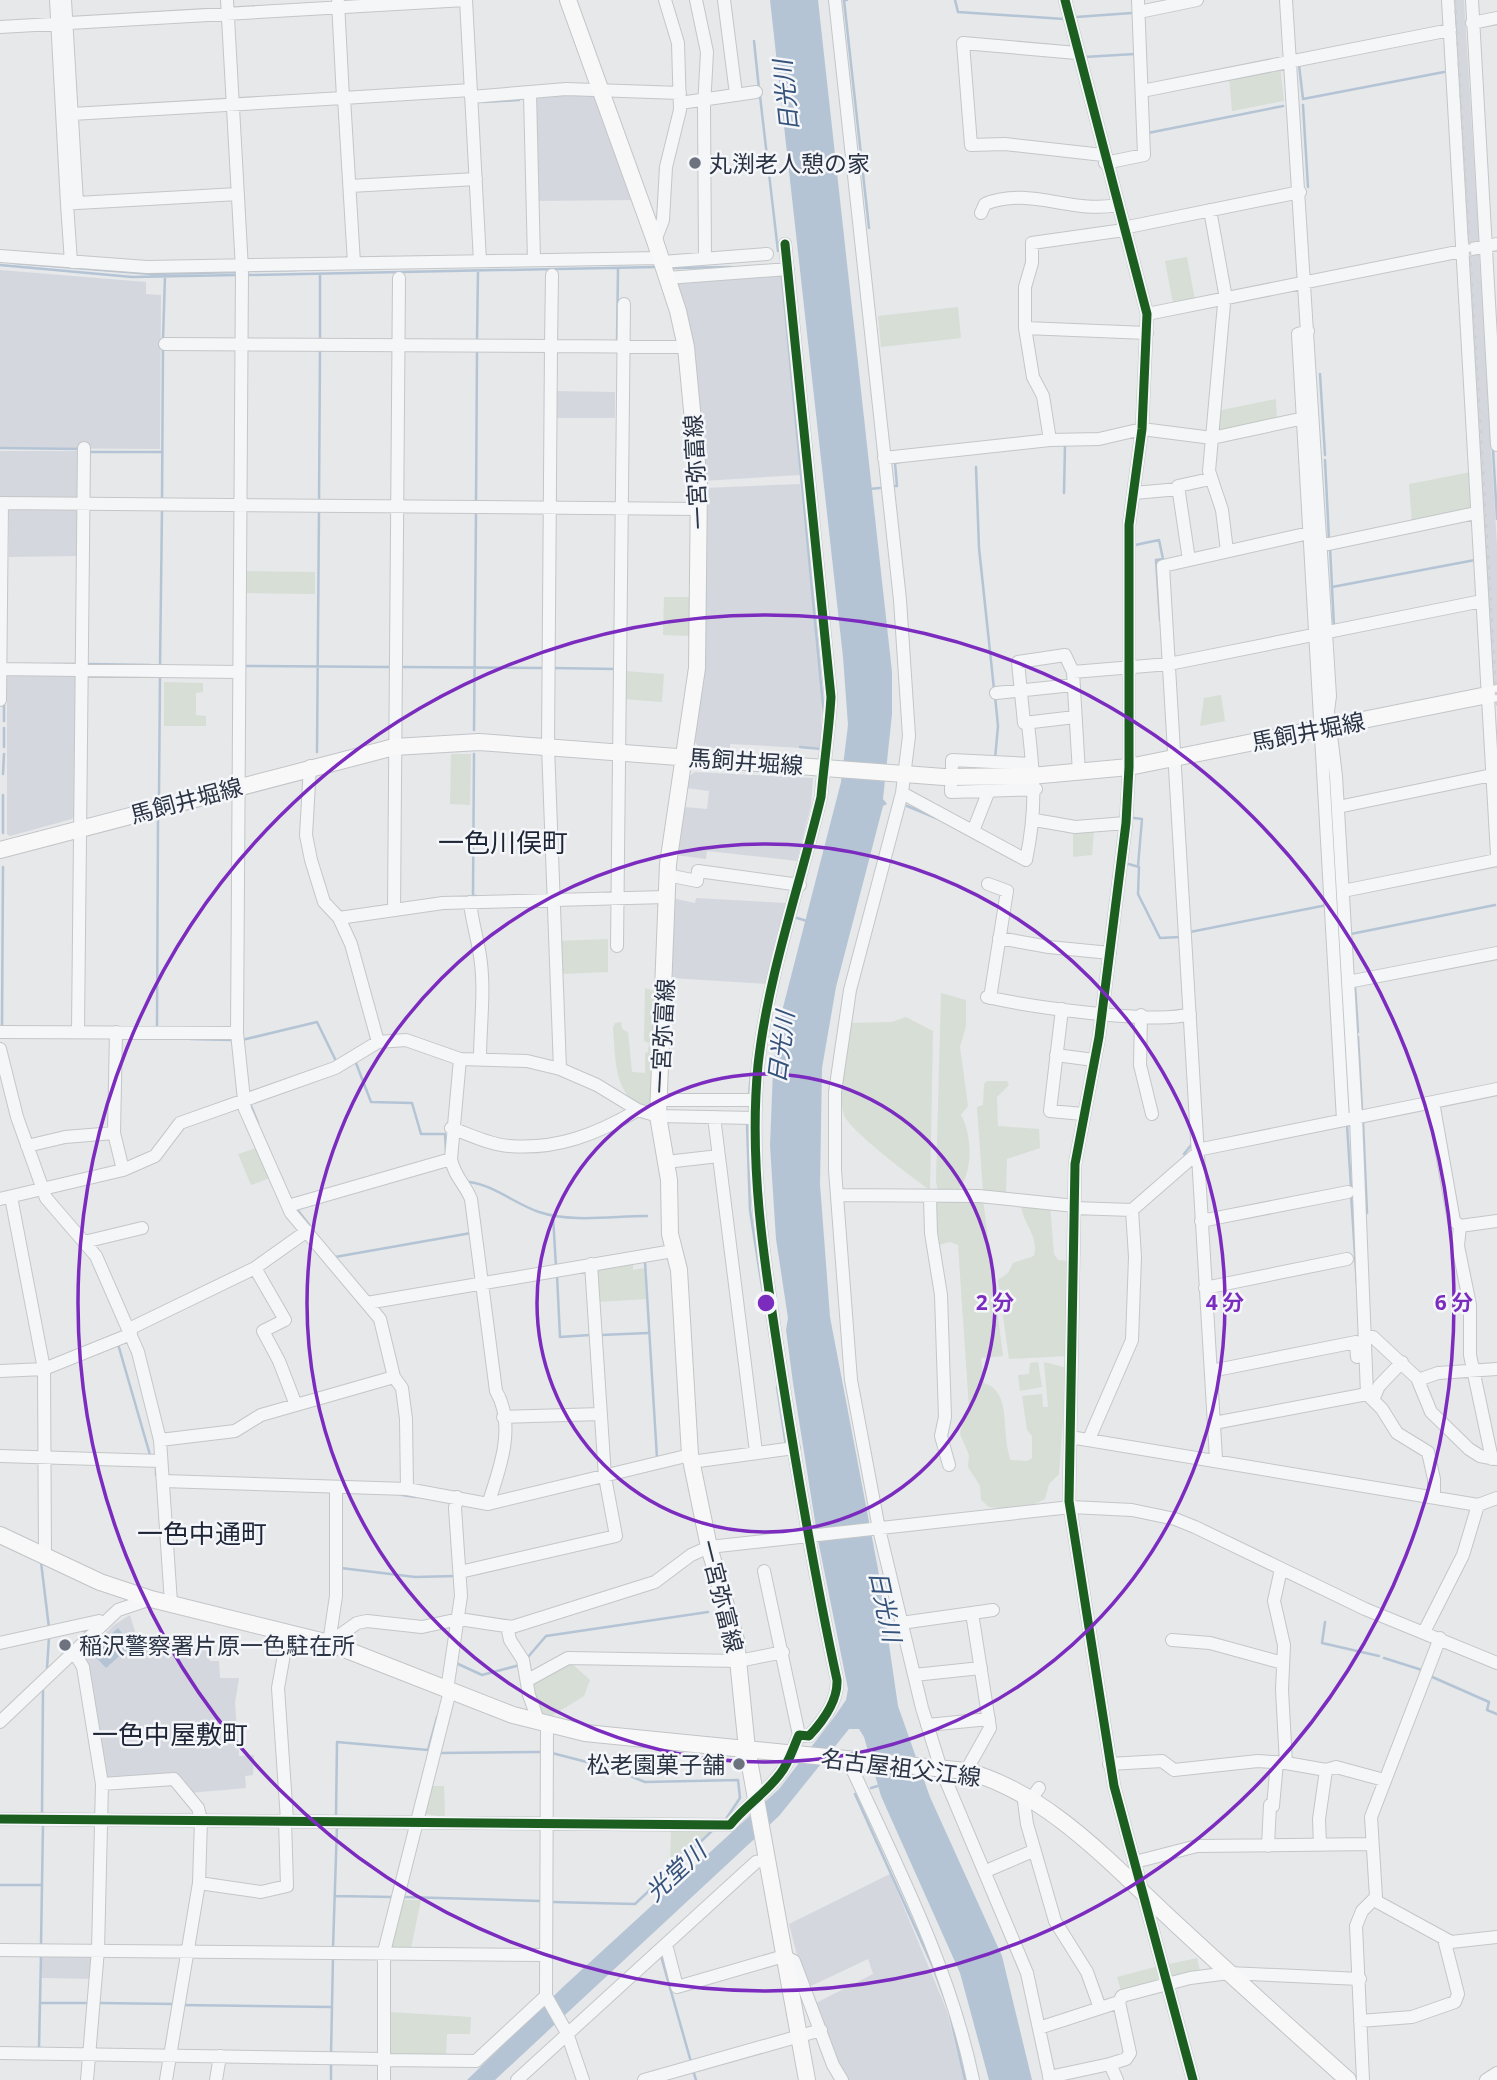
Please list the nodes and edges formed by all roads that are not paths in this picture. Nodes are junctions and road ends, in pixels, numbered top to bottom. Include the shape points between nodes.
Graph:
1 (56, 0) edge
2 (65, 0) edge
3 (227, 0) edge
4 (465, 0) edge
5 (568, 0) edge
6 (665, 0) edge
7 (696, 0) edge
8 (724, 0) edge
9 (835, 0) edge
10 (1065, 0) edge
11 (1197, 0) edge
12 (1286, 0) edge
13 (1448, 0) edge
14 (1472, 0) edge
15 (338, 4) edge
16 (1139, 6) edge
17 (228, 14) junction
18 (1497, 18) edge
19 (1472, 23) junction
20 (62, 24) junction
21 (0, 27) edge
22 (1450, 30) junction
23 (1077, 53) junction
24 (1290, 61) junction
25 (601, 89) junction
26 (1142, 91) junction
27 (756, 92) dead end
28 (471, 94) junction
29 (530, 94) junction
30 (736, 94) junction
31 (344, 98) junction
32 (680, 98) junction
33 (704, 99) junction
34 (233, 104) junction
35 (72, 114) junction
36 (1104, 159) junction
37 (476, 180) junction
38 (350, 187) junction
39 (1300, 192) junction
40 (238, 194) junction
41 (72, 203) junction
42 (1117, 205) junction
43 (1210, 210) junction
44 (981, 213) dead end
45 (1124, 229) junction
46 (655, 241) junction
47 (785, 244) dead end
48 (1491, 245) edge
49 (1462, 251) junction
50 (767, 254) dead end
51 (0, 256) edge
52 (705, 258) junction
53 (534, 260) junction
54 (661, 260) junction
55 (480, 261) junction
56 (71, 262) junction
57 (354, 263) junction
58 (788, 270) junction
59 (242, 271) junction
60 (552, 275) dead end
61 (398, 278) dead end
62 (667, 278) junction
63 (1305, 282) junction
64 (1224, 299) junction
65 (624, 303) dead end
66 (1147, 314) junction
67 (1025, 328) junction
68 (1147, 333) junction
69 (165, 344) dead end
70 (241, 344) junction
71 (398, 345) junction
72 (551, 346) junction
73 (624, 346) junction
74 (685, 347) junction
75 (1308, 417) junction
76 (1142, 429) junction
77 (1212, 438) junction
78 (1050, 440) junction
79 (1497, 445) edge
80 (84, 448) dead end
81 (884, 458) junction
82 (1210, 479) junction
83 (1179, 489) junction
84 (1134, 493) junction
85 (1, 503) edge
86 (83, 504) junction
87 (240, 505) junction
88 (397, 506) junction
89 (550, 508) junction
90 (622, 508) junction
91 (700, 509) junction
92 (1476, 513) junction
93 (1313, 540) junction
94 (1227, 551) junction
95 (1189, 560) junction
96 (1482, 601) junction
97 (1320, 633) junction
98 (1169, 664) junction
99 (1128, 668) junction
100 (0, 669) edge
101 (81, 670) junction
102 (238, 672) junction
103 (1073, 679) junction
104 (1020, 691) junction
105 (996, 694) dead end
106 (1492, 694) edge
107 (0, 700) edge
108 (1076, 718) junction
109 (1028, 724) junction
110 (1326, 727) junction
111 (548, 746) junction
112 (394, 747) junction
113 (620, 752) junction
114 (686, 758) junction
115 (1174, 758) junction
116 (310, 766) junction
117 (826, 766) junction
118 (952, 767) dead end
119 (1129, 767) junction
120 (1079, 773) junction
121 (902, 774) junction
122 (1492, 775) junction
123 (1033, 776) junction
124 (237, 786) junction
125 (951, 787) dead end
126 (902, 793) junction
127 (988, 793) junction
128 (1338, 807) junction
129 (1035, 820) junction
130 (1126, 823) junction
131 (79, 830) junction
132 (973, 831) junction
133 (0, 850) edge
134 (1497, 858) edge
135 (667, 876) junction
136 (988, 884) dead end
137 (800, 885) junction
138 (1343, 891) junction
139 (618, 897) junction
140 (666, 897) junction
141 (554, 900) junction
142 (470, 902) junction
143 (394, 910) junction
144 (339, 918) junction
145 (999, 938) junction
146 (617, 946) dead end
147 (1110, 953) junction
148 (1497, 953) edge
149 (1348, 982) junction
150 (1062, 1009) junction
151 (1102, 1012) junction
152 (1190, 1014) junction
153 (1140, 1015) junction
154 (0, 1032) edge
155 (78, 1032) junction
156 (116, 1032) junction
157 (237, 1033) junction
158 (378, 1042) junction
159 (0, 1049) edge
160 (1056, 1055) junction
161 (460, 1059) junction
162 (480, 1059) junction
163 (1094, 1060) junction
164 (560, 1069) junction
165 (1497, 1089) edge
166 (244, 1099) junction
167 (756, 1100) junction
168 (1433, 1102) junction
169 (658, 1108) junction
170 (638, 1110) junction
171 (1083, 1114) junction
172 (1152, 1114) dead end
173 (714, 1116) junction
174 (754, 1118) junction
175 (1349, 1119) junction
176 (452, 1128) junction
177 (114, 1133) junction
178 (27, 1146) junction
179 (1197, 1152) junction
180 (719, 1156) junction
181 (451, 1159) junction
182 (666, 1162) junction
183 (123, 1170) junction
184 (43, 1189) junction
185 (1348, 1192) dead end
186 (837, 1195) junction
187 (930, 1196) junction
188 (6, 1198) edge
189 (288, 1206) junction
190 (1074, 1207) junction
191 (1132, 1210) junction
192 (1201, 1221) junction
193 (1497, 1221) edge
194 (1460, 1226) junction
195 (142, 1228) dead end
196 (307, 1231) junction
197 (84, 1242) junction
198 (673, 1251) junction
199 (1347, 1259) dead end
200 (591, 1264) junction
201 (255, 1268) junction
202 (482, 1282) junction
203 (1205, 1288) junction
204 (367, 1303) junction
205 (130, 1332) junction
206 (1365, 1337) junction
207 (1402, 1362) junction
208 (44, 1369) junction
209 (1497, 1369) edge
210 (1473, 1370) junction
211 (0, 1371) edge
212 (1210, 1371) junction
213 (394, 1377) junction
214 (1418, 1380) junction
215 (1366, 1397) junction
216 (296, 1405) junction
217 (601, 1414) junction
218 (503, 1417) junction
219 (1214, 1423) junction
220 (1070, 1437) junction
221 (160, 1440) junction
222 (1089, 1440) junction
223 (794, 1448) junction
224 (756, 1452) junction
225 (0, 1456) edge
226 (47, 1457) junction
227 (690, 1459) junction
228 (1216, 1459) junction
229 (1494, 1459) edge
230 (161, 1461) junction
231 (949, 1465) dead end
232 (605, 1477) junction
233 (163, 1481) junction
234 (336, 1487) junction
235 (407, 1489) junction
236 (457, 1497) junction
237 (1434, 1497) junction
238 (1497, 1498) edge
239 (488, 1504) junction
240 (1478, 1505) junction
241 (1071, 1507) junction
242 (876, 1529) junction
243 (0, 1535) edge
244 (809, 1537) junction
245 (709, 1548) junction
246 (45, 1556) junction
247 (1281, 1569) junction
248 (764, 1571) dead end
249 (460, 1572) junction
250 (150, 1599) junction
251 (170, 1603) junction
252 (992, 1610) dead end
253 (972, 1613) junction
254 (459, 1619) junction
255 (901, 1623) junction
256 (103, 1624) junction
257 (507, 1626) junction
258 (288, 1632) junction
259 (1424, 1632) junction
260 (1440, 1638) junction
261 (1172, 1640) dead end
262 (0, 1643) edge
263 (329, 1643) junction
264 (74, 1652) junction
265 (783, 1652) junction
266 (739, 1661) junction
267 (1283, 1663) junction
268 (1497, 1663) edge
269 (981, 1668) junction
270 (914, 1675) junction
271 (528, 1680) junction
272 (449, 1691) junction
273 (989, 1719) junction
274 (0, 1722) edge
275 (543, 1724) junction
276 (928, 1725) junction
277 (799, 1735) junction
278 (747, 1749) junction
279 (794, 1754) junction
280 (842, 1759) junction
281 (1281, 1762) junction
282 (1109, 1764) junction
283 (941, 1769) junction
284 (1326, 1770) junction
285 (966, 1771) junction
286 (1384, 1780) junction
287 (102, 1784) junction
288 (1031, 1794) junction
289 (757, 1800) junction
290 (0, 1819) edge
291 (102, 1820) junction
292 (201, 1820) junction
293 (286, 1820) junction
294 (418, 1821) junction
295 (546, 1823) junction
296 (1371, 1844) junction
297 (1321, 1845) junction
298 (1268, 1846) junction
299 (1033, 1851) junction
300 (768, 1860) junction
301 (1135, 1862) junction
302 (986, 1871) junction
303 (198, 1883) junction
304 (1144, 1895) junction
305 (1374, 1900) junction
306 (1497, 1937) edge
307 (1444, 1939) junction
308 (666, 1944) junction
309 (0, 1950) edge
310 (98, 1950) junction
311 (188, 1951) junction
312 (384, 1952) junction
313 (546, 1955) junction
314 (784, 1956) junction
315 (1229, 1973) junction
316 (1360, 1979) junction
317 (1167, 1983) junction
318 (546, 1997) junction
319 (1119, 2002) junction
320 (1100, 2008) junction
321 (1360, 2021) junction
322 (1039, 2028) junction
323 (565, 2029) junction
324 (821, 2030) junction
325 (799, 2036) junction
326 (0, 2053) edge
327 (90, 2054) junction
328 (170, 2056) junction
329 (220, 2056) junction
330 (384, 2059) junction
331 (1110, 2064) junction
332 (1497, 2073) edge
333 (1050, 2078) edge
334 (87, 2080) edge
335 (166, 2080) edge
336 (216, 2080) edge
337 (384, 2080) edge
338 (517, 2080) edge
339 (583, 2080) edge
340 (643, 2080) edge
341 (807, 2080) edge
342 (842, 2080) edge
343 (973, 2080) edge
344 (1117, 2080) edge
345 (1194, 2080) edge
346 (1348, 2080) edge
347 (1363, 2080) edge
348 (1486, 2080) edge

1 - 20 street
2 - 20 street
3 - 17 street
4 - 15 street
4 - 28 street
5 - 25 main road, 一宮弥富線
6 - 32 street via 678,43
7 - 33 street via 707,52
8 - 30 street
9 - 81 street
10 - 23 street
11 - 16 street
12 - 24 street
13 - 22 street
14 - 19 street
15 - 17 street
15 - 31 street
16 - 26 street
17 - 20 street
17 - 34 street
18 - 19 street
19 - 48 street
20 - 21 street
20 - 35 street
20 - 41 street
22 - 24 street
22 - 49 street
23 - 36 street
23 - 36 street via 962,43 971,145 1005,144
24 - 26 street
24 - 39 street
25 - 29 street
25 - 32 street
25 - 46 main road, 一宮弥富線
26 - 36 street via 1144,155
27 - 30 street
28 - 29 street
28 - 31 street
28 - 37 street
29 - 53 street
30 - 33 street
31 - 34 street
31 - 38 street
32 - 33 street
32 - 46 street via 666,167 663,220
33 - 52 street
34 - 35 street
34 - 40 street
35 - 41 street
36 - 42 street
37 - 38 street
37 - 55 street
38 - 57 street
39 - 43 street
39 - 63 street
40 - 41 street
40 - 59 street
41 - 56 street
42 - 44 street via 1077,206 1018,197 985,204
42 - 45 street
43 - 45 street
43 - 64 street
45 - 66 street
45 - 67 street via 1032,243
46 - 54 main road, 一宮弥富線
47 - 58 street
48 - 49 street
48 - 79 street
49 - 63 street
49 - 92 street
50 - 52 street
51 - 56 street
52 - 54 street
53 - 54 street
53 - 55 street
54 - 62 main road, 一宮弥富線
55 - 57 street
56 - 59 street
57 - 59 street
58 - 62 street
58 - 117 street via 829,674
59 - 70 street
60 - 72 street
61 - 71 street
62 - 74 main road, 一宮弥富線
63 - 64 street
63 - 75 street
64 - 66 street
64 - 77 street
65 - 73 street
66 - 68 street
67 - 68 street
67 - 78 street
68 - 76 street
69 - 70 street
70 - 71 street
70 - 87 street
71 - 72 street
71 - 88 street
72 - 73 street
72 - 89 street
73 - 74 street
73 - 90 street
74 - 91 main road, 一宮弥富線
75 - 77 street
75 - 93 street
76 - 77 street
76 - 78 street via 1099,439
76 - 84 street
77 - 82 street
78 - 81 street
80 - 86 street
81 - 121 street via 906,679 909,736
82 - 83 street
82 - 94 street via 1222,510
83 - 84 street
83 - 95 street
84 - 99 street via 1129,525
85 - 86 street
85 - 100 street
86 - 87 street
86 - 101 street
87 - 88 street
87 - 102 street
88 - 89 street
88 - 112 street
89 - 90 street
89 - 111 street
90 - 91 street
90 - 113 street
91 - 114 main road, 一宮弥富線 via 697,668
92 - 93 street
92 - 96 street
93 - 94 street
93 - 97 street
94 - 95 street
95 - 98 street via 1163,566
96 - 97 street
96 - 106 street
97 - 98 street
97 - 110 street
98 - 99 street
98 - 115 street
99 - 103 street
99 - 119 street
100 - 101 street
100 - 107 street
101 - 102 street
101 - 131 street
102 - 124 street
103 - 104 street
103 - 104 street via 1065,655 1018,662
103 - 108 street
104 - 105 street
104 - 109 street via 1024,723
106 - 110 main road, 馬飼井堀線
106 - 122 street
108 - 109 street
108 - 120 street
109 - 123 street
110 - 115 main road, 馬飼井堀線
110 - 128 street
110 - 175 street
111 - 112 main road, 馬飼井堀線 via 479,742
111 - 113 main road, 馬飼井堀線
111 - 141 street
112 - 116 main road, 馬飼井堀線
112 - 143 street
113 - 114 main road, 馬飼井堀線
113 - 139 street
114 - 117 main road, 馬飼井堀線
114 - 135 main road, 一宮弥富線
115 - 119 main road, 馬飼井堀線
115 - 152 street
116 - 124 main road, 馬飼井堀線
116 - 144 street via 306,835 324,902
117 - 121 main road, 馬飼井堀線
117 - 137 street
118 - 123 street via 952,760
119 - 120 main road, 馬飼井堀線
119 - 130 street
120 - 123 main road, 馬飼井堀線
121 - 123 main road, 馬飼井堀線
121 - 126 street
122 - 128 street
122 - 134 street
123 - 127 street
123 - 129 street
124 - 131 main road, 馬飼井堀線
124 - 157 street
125 - 127 street via 951,792
126 - 132 street
126 - 186 street via 839,1048
127 - 132 street
128 - 138 street
129 - 130 street via 1075,827
129 - 132 street via 1026,860
130 - 147 street
131 - 133 main road, 馬飼井堀線
131 - 155 street
134 - 138 street
135 - 137 street via 697,881 698,871
135 - 140 main road, 一宮弥富線
136 - 145 street via 1007,891
137 - 167 street via 770,995
138 - 149 street
139 - 140 street
139 - 141 street
139 - 146 street
140 - 169 main road, 一宮弥富線
141 - 142 street
141 - 164 street
142 - 143 street
142 - 162 street via 473,934 480,949
143 - 144 street
144 - 158 street via 364,984
145 - 147 street
145 - 150 street via 988,997
147 - 151 street
148 - 149 street
149 - 175 street
150 - 151 street
150 - 160 street
151 - 153 street
151 - 163 street
152 - 153 street
152 - 179 street
153 - 172 street via 1140,1065
154 - 155 street
155 - 156 street
156 - 157 street
156 - 177 street
157 - 166 street
158 - 161 street via 406,1040
158 - 166 street via 335,1068
159 - 178 street
160 - 163 street
160 - 171 street via 1050,1111
161 - 162 street
161 - 176 street
162 - 164 street via 527,1061
163 - 171 street
164 - 170 street
165 - 168 street
166 - 183 street via 180,1123 155,1156
166 - 189 street
167 - 169 street
167 - 174 street
168 - 175 street
168 - 194 street via 1454,1221
169 - 170 street
169 - 173 street
169 - 182 main road, 一宮弥富線
170 - 176 street via 600,1132 567,1143 508,1146
171 - 190 street
173 - 174 street
173 - 180 street
174 - 223 street via 761,1243
175 - 179 street
175 - 206 street
176 - 181 street
177 - 178 street
177 - 183 street
178 - 184 street
179 - 191 street
179 - 192 street
180 - 182 street
180 - 224 street
181 - 189 street
181 - 202 street via 453,1174 471,1199
182 - 198 main road, 一宮弥富線
183 - 184 street
184 - 188 street
184 - 197 street
185 - 192 street
186 - 187 street
186 - 242 street via 851,1380
187 - 190 street
187 - 231 street via 941,1295 945,1417 941,1436
188 - 208 street
189 - 196 street
190 - 191 street
190 - 220 street
191 - 222 street via 1132,1340
192 - 203 street
193 - 194 street
194 - 210 street via 1458,1246 1470,1305
195 - 197 street
196 - 201 street
196 - 204 street
197 - 205 street via 96,1256
198 - 200 street
198 - 227 main road, 一宮弥富線 via 679,1270
199 - 203 street
200 - 202 street
200 - 217 street
201 - 205 street
201 - 216 street via 285,1320 263,1332
202 - 204 street
202 - 218 street
203 - 212 street
204 - 213 street via 380,1318
205 - 208 street
205 - 221 street
206 - 207 street via 1373,1337
206 - 215 street
207 - 214 street
207 - 215 street
208 - 211 street
208 - 226 street
209 - 210 street
210 - 214 street
210 - 229 street
212 - 215 street via 1356,1342
212 - 219 street
213 - 216 street
213 - 235 street via 402,1388 406,1419
214 - 229 street via 1431,1412 1469,1449
215 - 219 street
215 - 237 street via 1397,1433 1428,1452
216 - 221 street via 261,1415 235,1432
217 - 218 street
217 - 232 street
218 - 239 street via 503,1460
219 - 228 street
220 - 222 street
220 - 241 street
221 - 230 street
222 - 228 street
223 - 224 street
223 - 244 street
224 - 227 street
225 - 226 street
226 - 230 street
226 - 246 street
227 - 232 street
227 - 245 main road, 一宮弥富線
228 - 237 street
230 - 233 street
232 - 239 street
232 - 249 street via 616,1536
233 - 234 street
233 - 251 street
234 - 235 street
234 - 263 street via 336,1596
235 - 236 street
236 - 239 street
236 - 249 street
237 - 240 street
238 - 240 street
240 - 259 street via 1463,1555
241 - 242 street
241 - 247 street via 1132,1510 1175,1519
241 - 282 street
242 - 244 street
242 - 255 street
243 - 246 main road, 名古屋祖父江線
244 - 245 street
244 - 277 street via 838,1691 819,1726 808,1736
245 - 257 street via 655,1581
245 - 266 main road, 一宮弥富線
246 - 250 main road, 名古屋祖父江線
247 - 259 street
247 - 267 street via 1274,1601 1284,1645
248 - 265 street
249 - 254 street
250 - 251 main road, 名古屋祖父江線
250 - 256 street via 118,1610
251 - 258 main road, 名古屋祖父江線
252 - 253 street
253 - 255 street
253 - 269 street
254 - 257 street
254 - 263 street via 422,1627 356,1623
254 - 272 street
255 - 270 street
256 - 262 street via 99,1621
256 - 264 street
257 - 271 street
258 - 263 main road, 名古屋祖父江線
258 - 293 street via 278,1688
259 - 260 street
260 - 268 street
260 - 286 street
261 - 267 street via 1210,1643
263 - 272 main road, 名古屋祖父江線
264 - 274 street
264 - 287 street via 83,1667
265 - 266 street
265 - 277 street
266 - 271 street via 568,1658
266 - 278 main road, 一宮弥富線
267 - 281 street
269 - 270 street
269 - 273 street
270 - 276 street
271 - 275 street via 529,1695
272 - 275 main road, 名古屋祖父江線
272 - 294 street
273 - 276 street
273 - 285 street via 990,1728
275 - 278 main road, 名古屋祖父江線 via 585,1733
275 - 295 street
276 - 283 street
277 - 279 street
278 - 279 main road, 名古屋祖父江線
278 - 289 main road, 一宮弥富線
279 - 280 main road, 名古屋祖父江線
279 - 289 street
280 - 283 main road, 名古屋祖父江線
280 - 343 street via 941,1969 956,2008
281 - 282 street via 1174,1770 1162,1761
281 - 284 street
281 - 298 street
282 - 301 street
283 - 285 main road, 名古屋祖父江線
283 - 302 street
284 - 286 street via 1336,1767
284 - 297 street via 1319,1819
285 - 288 main road, 名古屋祖父江線
286 - 296 street via 1371,1817
287 - 291 street
287 - 292 street via 174,1779 198,1808
288 - 299 street
288 - 304 main road, 名古屋祖父江線
289 - 295 street via 750,1801 730,1825
289 - 300 main road, 一宮弥富線
290 - 291 street
291 - 292 street
291 - 310 street
292 - 293 street
292 - 303 street
293 - 294 street
293 - 303 street via 287,1886 261,1892
294 - 295 street
294 - 312 street
295 - 313 street
296 - 297 street
296 - 305 street
297 - 298 street
298 - 301 street via 1197,1846
299 - 302 street
299 - 320 street via 1055,1921 1087,1972
300 - 308 street via 756,1862
300 - 314 main road, 一宮弥富線
301 - 304 street
302 - 322 street via 1027,1973
303 - 311 street
304 - 315 main road, 名古屋祖父江線
304 - 317 street
305 - 307 street
305 - 316 street via 1362,1911 1356,1926
306 - 307 street
307 - 321 street via 1458,1994 1455,2002 1412,2017
308 - 314 street via 677,1987
308 - 323 street
309 - 310 street
310 - 311 street
310 - 327 street
311 - 312 street
311 - 328 street
312 - 313 street
312 - 330 street
313 - 318 street
314 - 324 street via 794,1961
314 - 325 main road, 一宮弥富線
315 - 316 street
315 - 317 street
315 - 346 main road, 名古屋祖父江線
316 - 321 street
317 - 319 street via 1122,1996
317 - 345 street
318 - 323 street
318 - 330 street via 476,2061
319 - 320 street
319 - 331 street via 1130,2053
320 - 322 street
321 - 347 street
322 - 333 street
323 - 338 street
323 - 339 street
324 - 325 street
324 - 342 street
325 - 340 street
325 - 341 main road, 一宮弥富線
326 - 327 street
327 - 328 street
327 - 334 street
328 - 329 street
328 - 335 street
329 - 330 street
329 - 336 street
330 - 337 street
331 - 333 street
331 - 344 street
332 - 348 street

